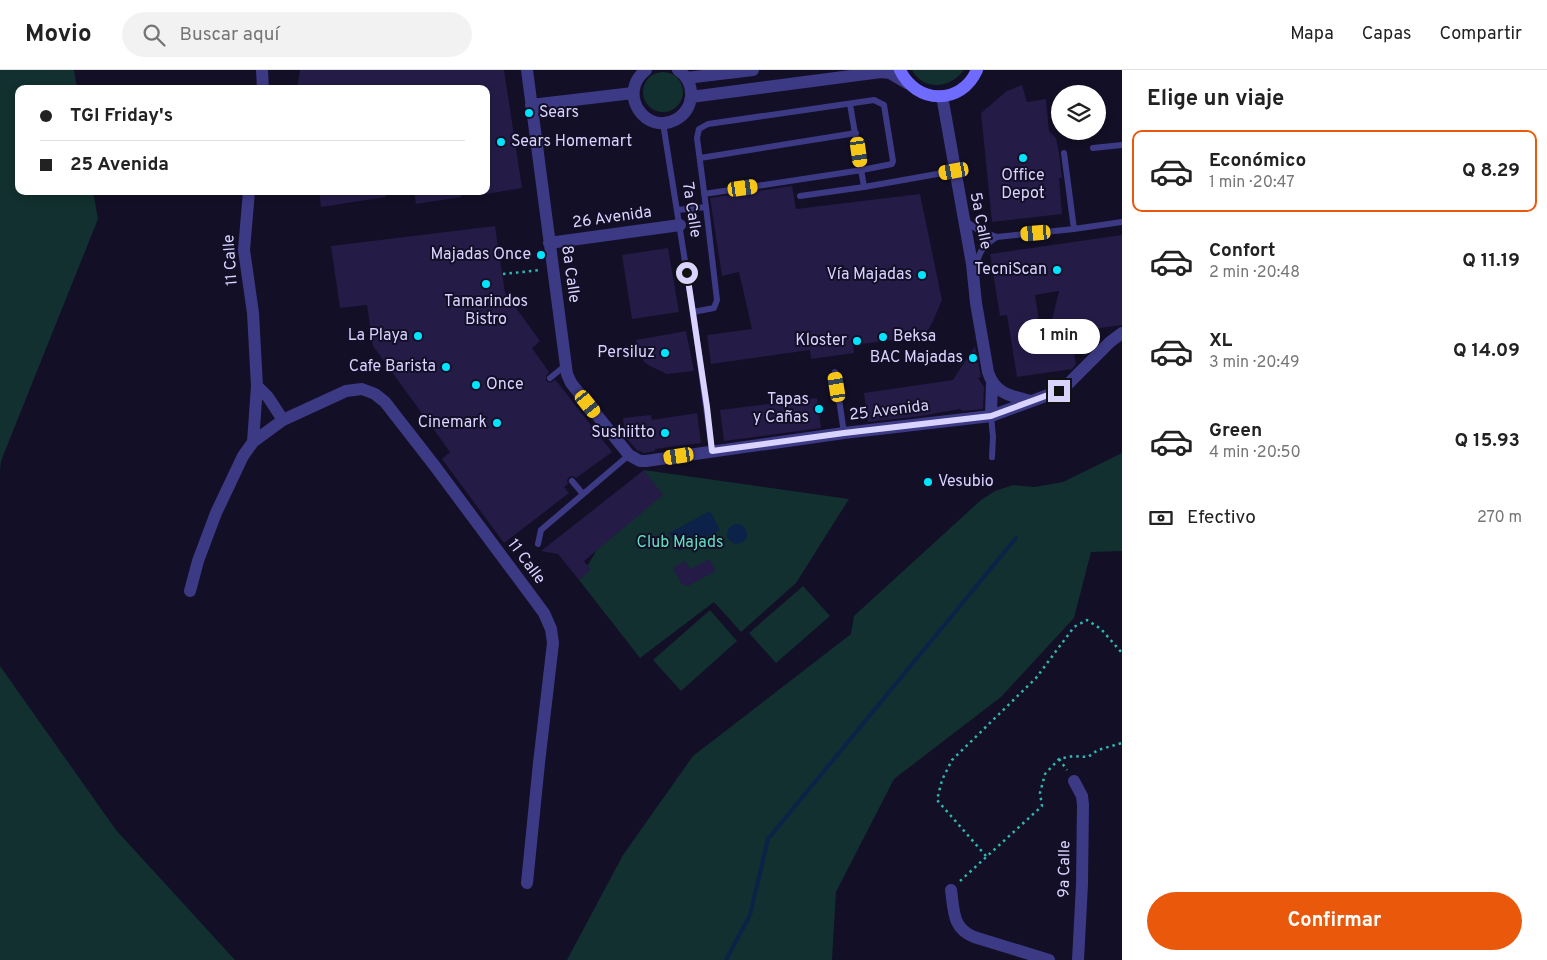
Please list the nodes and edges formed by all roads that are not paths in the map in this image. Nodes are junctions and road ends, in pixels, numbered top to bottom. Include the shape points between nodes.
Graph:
1 (262, 70) edge
2 (527, 70) edge
3 (646, 70) edge
4 (753, 70) edge
5 (900, 70) edge
6 (976, 70) edge
7 (985, 70) edge
8 (733, 71) edge
9 (682, 74) edge
10 (907, 83) junction
11 (968, 83) junction
12 (263, 85) edge
13 (633, 96) junction
14 (942, 96) junction
15 (691, 97) junction
16 (850, 104) junction
17 (531, 108) junction
18 (663, 123) junction
19 (856, 133) junction
20 (1122, 145) edge
21 (1093, 148) dead end
22 (1064, 153) dead end
23 (700, 158) junction
24 (862, 170) junction
25 (954, 171) junction
26 (864, 186) junction
27 (704, 194) junction
28 (249, 195) edge
29 (800, 196) dead end
30 (706, 207) junction
31 (677, 210) junction
32 (964, 219) junction
33 (1122, 222) edge
34 (680, 225) junction
35 (1074, 229) junction
36 (997, 236) junction
37 (549, 243) junction
38 (974, 280) junction
39 (693, 312) junction
40 (1122, 333) edge
41 (566, 365) junction
42 (835, 372) dead end
43 (550, 378) dead end
44 (992, 382) junction
45 (257, 386) junction
46 (1031, 401) junction
47 (991, 416) junction
48 (283, 420) junction
49 (844, 433) junction
50 (253, 442) junction
51 (712, 451) junction
52 (632, 457) junction
53 (992, 457) dead end
54 (572, 481) dead end
55 (583, 494) junction
56 (538, 544) dead end
57 (190, 591) dead end
58 (1074, 781) dead end
59 (528, 883) dead end
60 (951, 890) road end
61 (1049, 960) edge
62 (1078, 960) edge

1 - 12 street
2 - 17 street, 8a Calle
3 - 13 street via 638,77
4 - 8 street
5 - 10 street
6 - 11 street
7 - 11 street
8 - 9 street
9 - 15 street via 690,85
10 - 14 street via 928,95
10 - 15 street via 890,73 881,72
11 - 14 street via 954,93
13 - 17 street
13 - 18 street via 644,116
14 - 25 street, 5a Calle
15 - 18 street via 684,113
16 - 19 lane
16 - 23 lane via 708,124 698,129
16 - 24 lane via 874,100 884,105 892,164
17 - 37 street, 8a Calle
18 - 31 lane, 7a Calle
19 - 23 lane
19 - 24 lane
20 - 21 lane
22 - 35 lane
23 - 27 lane
24 - 26 lane
24 - 27 lane
25 - 26 lane
25 - 32 street, 5a Calle
26 - 29 lane
27 - 30 lane
28 - 45 street, 11 Calle via 244,250 253,313
30 - 31 lane
30 - 39 lane via 717,300 714,308
31 - 34 lane, 7a Calle
32 - 36 lane via 978,230
32 - 38 street, 5a Calle
33 - 35 lane
34 - 37 street, 26 Avenida
34 - 39 lane, 7a Calle
35 - 36 lane
36 - 38 lane via 979,253
37 - 41 street, 8a Calle
38 - 44 street, 5a Calle
39 - 51 lane, 7a Calle
40 - 46 street, 25 Avenida via 1059,391
41 - 43 lane
41 - 52 street, 8a Calle via 571,383
42 - 49 lane
44 - 46 street via 1012,397
44 - 47 street, 5a Calle
45 - 48 street
45 - 50 street, 11 Calle
46 - 47 street, 25 Avenida
47 - 49 street, 25 Avenida
47 - 53 lane
48 - 50 street, 11 Calle
48 - 59 street, 11 Calle via 350,390 367,390 380,398 547,617 553,649
49 - 51 street, 25 Avenida
50 - 57 street, 11 Calle via 216,513
51 - 52 street, 25 Avenida via 646,461
52 - 55 lane
54 - 55 lane
55 - 56 lane via 541,530
58 - 62 street, 9a Calle via 1083,805
60 - 61 street via 957,922 964,932

